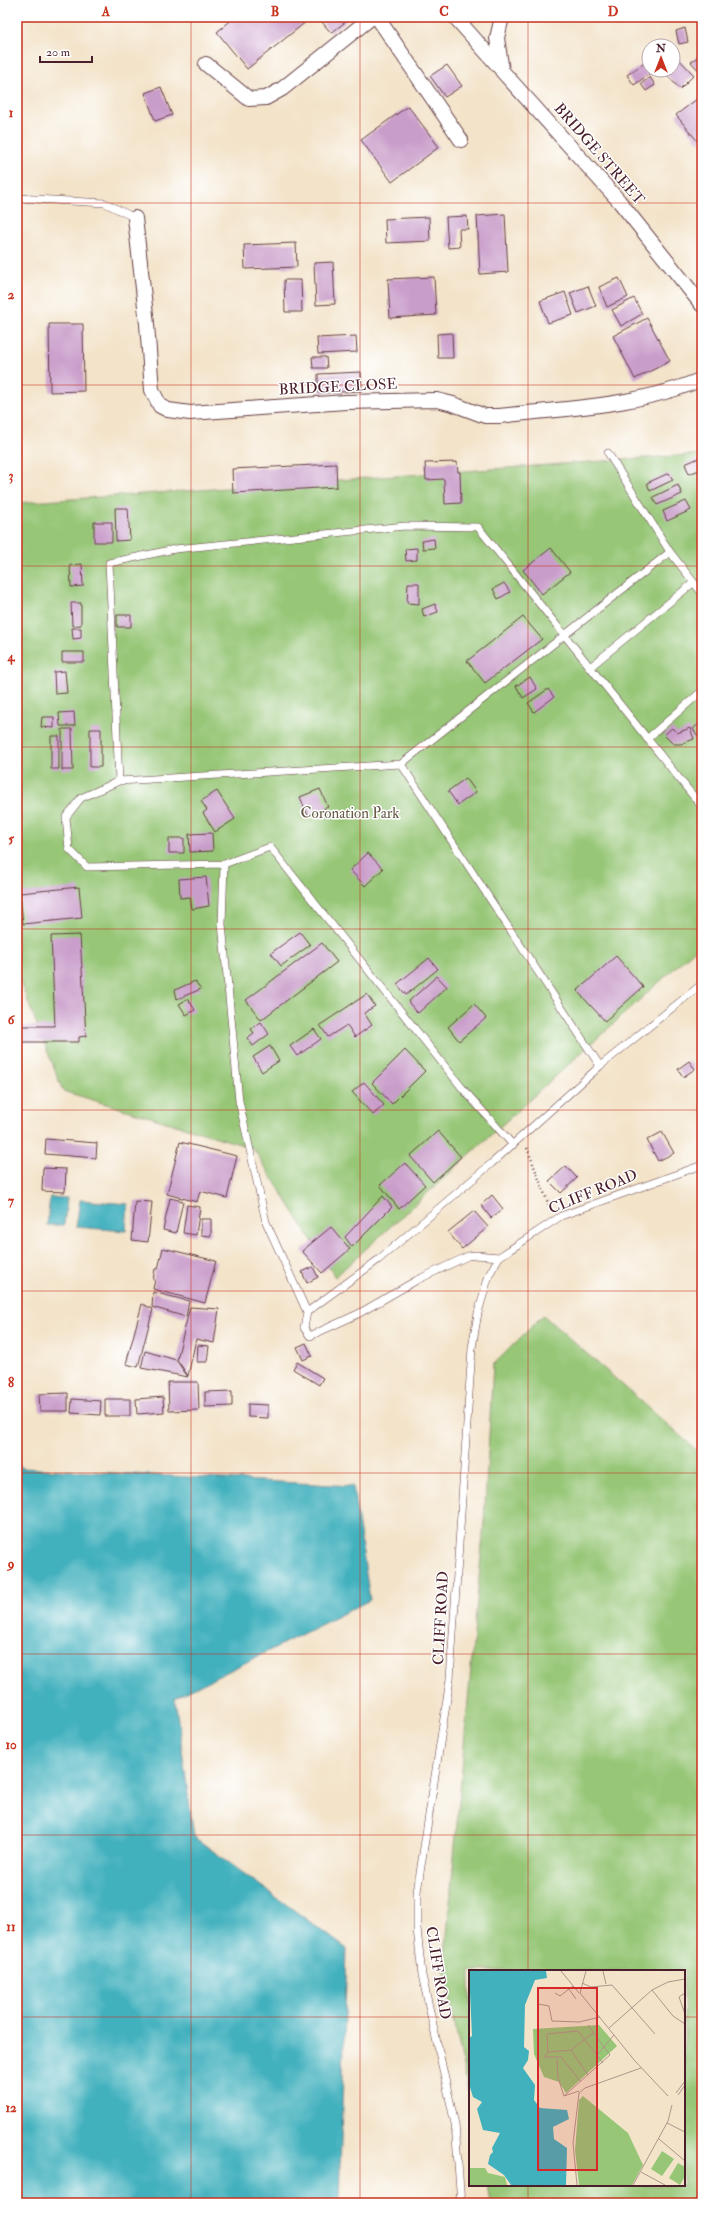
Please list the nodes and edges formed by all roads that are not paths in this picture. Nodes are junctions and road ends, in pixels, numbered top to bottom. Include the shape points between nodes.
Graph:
1 (372, 17) edge
2 (377, 17) edge
3 (455, 17) edge
4 (502, 17) edge
5 (206, 64) dead end
6 (502, 71) junction
7 (461, 140) dead end
8 (17, 198) edge
9 (135, 218) joint
10 (702, 305) edge
11 (702, 378) edge
12 (608, 452) dead end
13 (670, 552) junction
14 (693, 583) junction
15 (702, 593) edge
16 (565, 637) junction
17 (589, 668) junction
18 (702, 691) edge
19 (647, 739) junction
20 (401, 764) junction
21 (119, 781) junction
22 (702, 807) edge
23 (224, 864) junction
24 (702, 984) edge
25 (600, 1066) junction
26 (513, 1145) junction
27 (702, 1165) edge
28 (499, 1257) junction
29 (307, 1312) junction
30 (461, 2203) edge

1 - 5 street via 282,89 266,98 249,99
2 - 7 street
3 - 6 street, BRIDGE STREET
4 - 6 street via 497,38
6 - 10 street, BRIDGE STREET via 619,201
8 - 9 lane via 105,203
9 - 11 street, BRIDGE CLOSE via 152,390 160,406 168,410 190,413 346,402 437,400 485,416 499,416 596,405 643,396
12 - 13 lane
13 - 14 lane
13 - 16 lane
14 - 15 lane
14 - 17 lane
16 - 17 lane
16 - 20 lane
16 - 21 lane via 478,527 406,526 175,549 109,563
17 - 19 lane
18 - 19 lane
19 - 22 lane
20 - 21 lane
20 - 25 lane
21 - 23 lane via 81,798 66,818 69,849 86,866
23 - 26 lane via 270,847 463,1089
23 - 29 lane via 222,924 239,1101 266,1222
24 - 25 lane
25 - 26 lane
26 - 29 lane via 378,1260
27 - 28 lane, CLIFF ROAD via 561,1216
28 - 29 lane via 468,1256 417,1280 358,1314 310,1336 304,1328
28 - 30 lane, CLIFF ROAD via 487,1280 472,1348 450,1679 417,1892 417,1929 422,1975 455,2124

